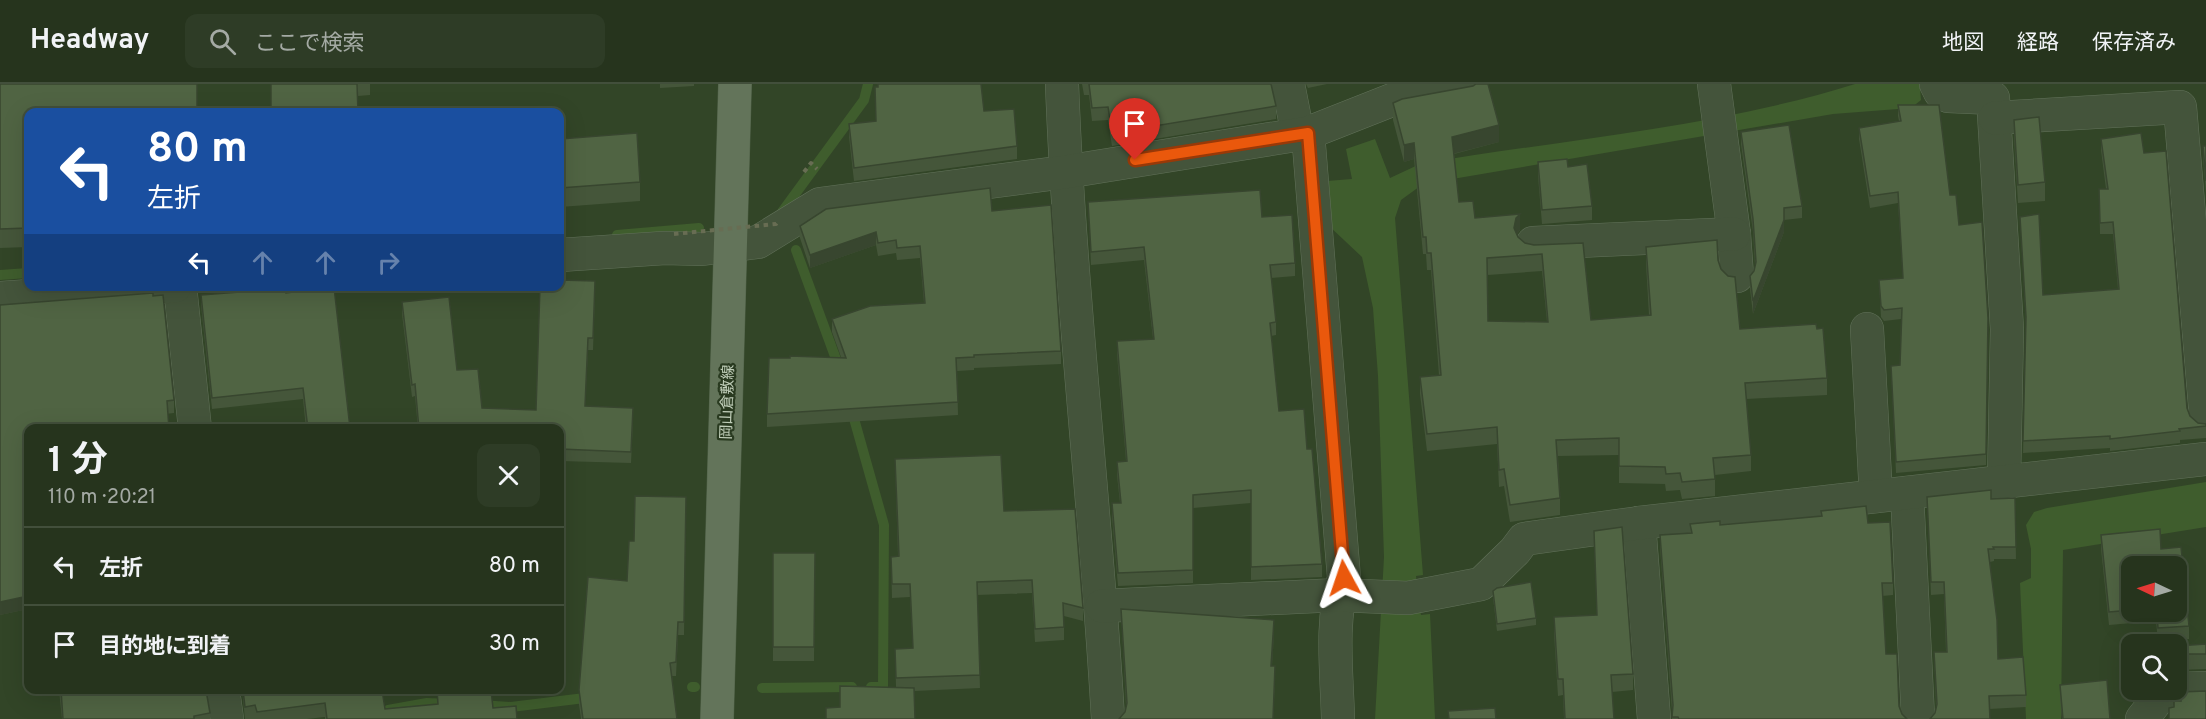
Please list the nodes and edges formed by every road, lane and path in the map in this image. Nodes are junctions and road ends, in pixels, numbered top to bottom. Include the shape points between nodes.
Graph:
1 (735, 84) edge
2 (1062, 84) edge
3 (1288, 84) edge
4 (1469, 84) edge
5 (1714, 84) edge
6 (1937, 85) edge
7 (1995, 118) junction
8 (1303, 134) junction
9 (1065, 172) junction
10 (779, 220) dead end
11 (674, 234) dead end
12 (1734, 234) junction
13 (1533, 243) edge
14 (731, 246) junction
15 (564, 255) edge
16 (1737, 276) edge
17 (102, 291) edge
18 (181, 291) edge
19 (0, 298) edge
20 (2202, 322) edge
21 (1867, 329) dead end
22 (2206, 418) edge
23 (194, 424) edge
24 (2206, 459) edge
25 (2004, 482) junction
26 (1892, 495) junction
27 (1640, 523) junction
28 (1338, 595) junction
29 (1102, 606) junction
30 (2206, 688) edge
31 (2187, 689) edge
32 (224, 694) edge
33 (2157, 700) edge
34 (1918, 717) dead end
35 (227, 719) edge
36 (717, 719) edge
37 (1108, 719) edge
38 (1338, 719) edge
39 (1654, 719) edge
40 (2142, 719) edge

1 - 14 main road, 岡山倉敷線
2 - 9 street
3 - 8 street
4 - 8 street via 1397,98
5 - 12 street
6 - 7 street via 1948,96 1993,98
7 - 20 street via 2180,107
7 - 25 street via 2007,328
8 - 9 street
8 - 28 street via 1344,578
9 - 14 street via 820,204 758,242
9 - 29 street
10 - 11 path, bridge via 776,224
12 - 13 street
12 - 16 street
14 - 15 street
14 - 36 main road, 岡山倉敷線
17 - 19 street
18 - 23 street
20 - 22 street
21 - 26 street
24 - 25 street
25 - 26 street
26 - 27 street
26 - 34 street
27 - 28 street via 1524,539 1481,584 1393,597
27 - 39 street
28 - 29 street
28 - 38 street
29 - 37 street
30 - 31 street
32 - 35 street
33 - 40 street

